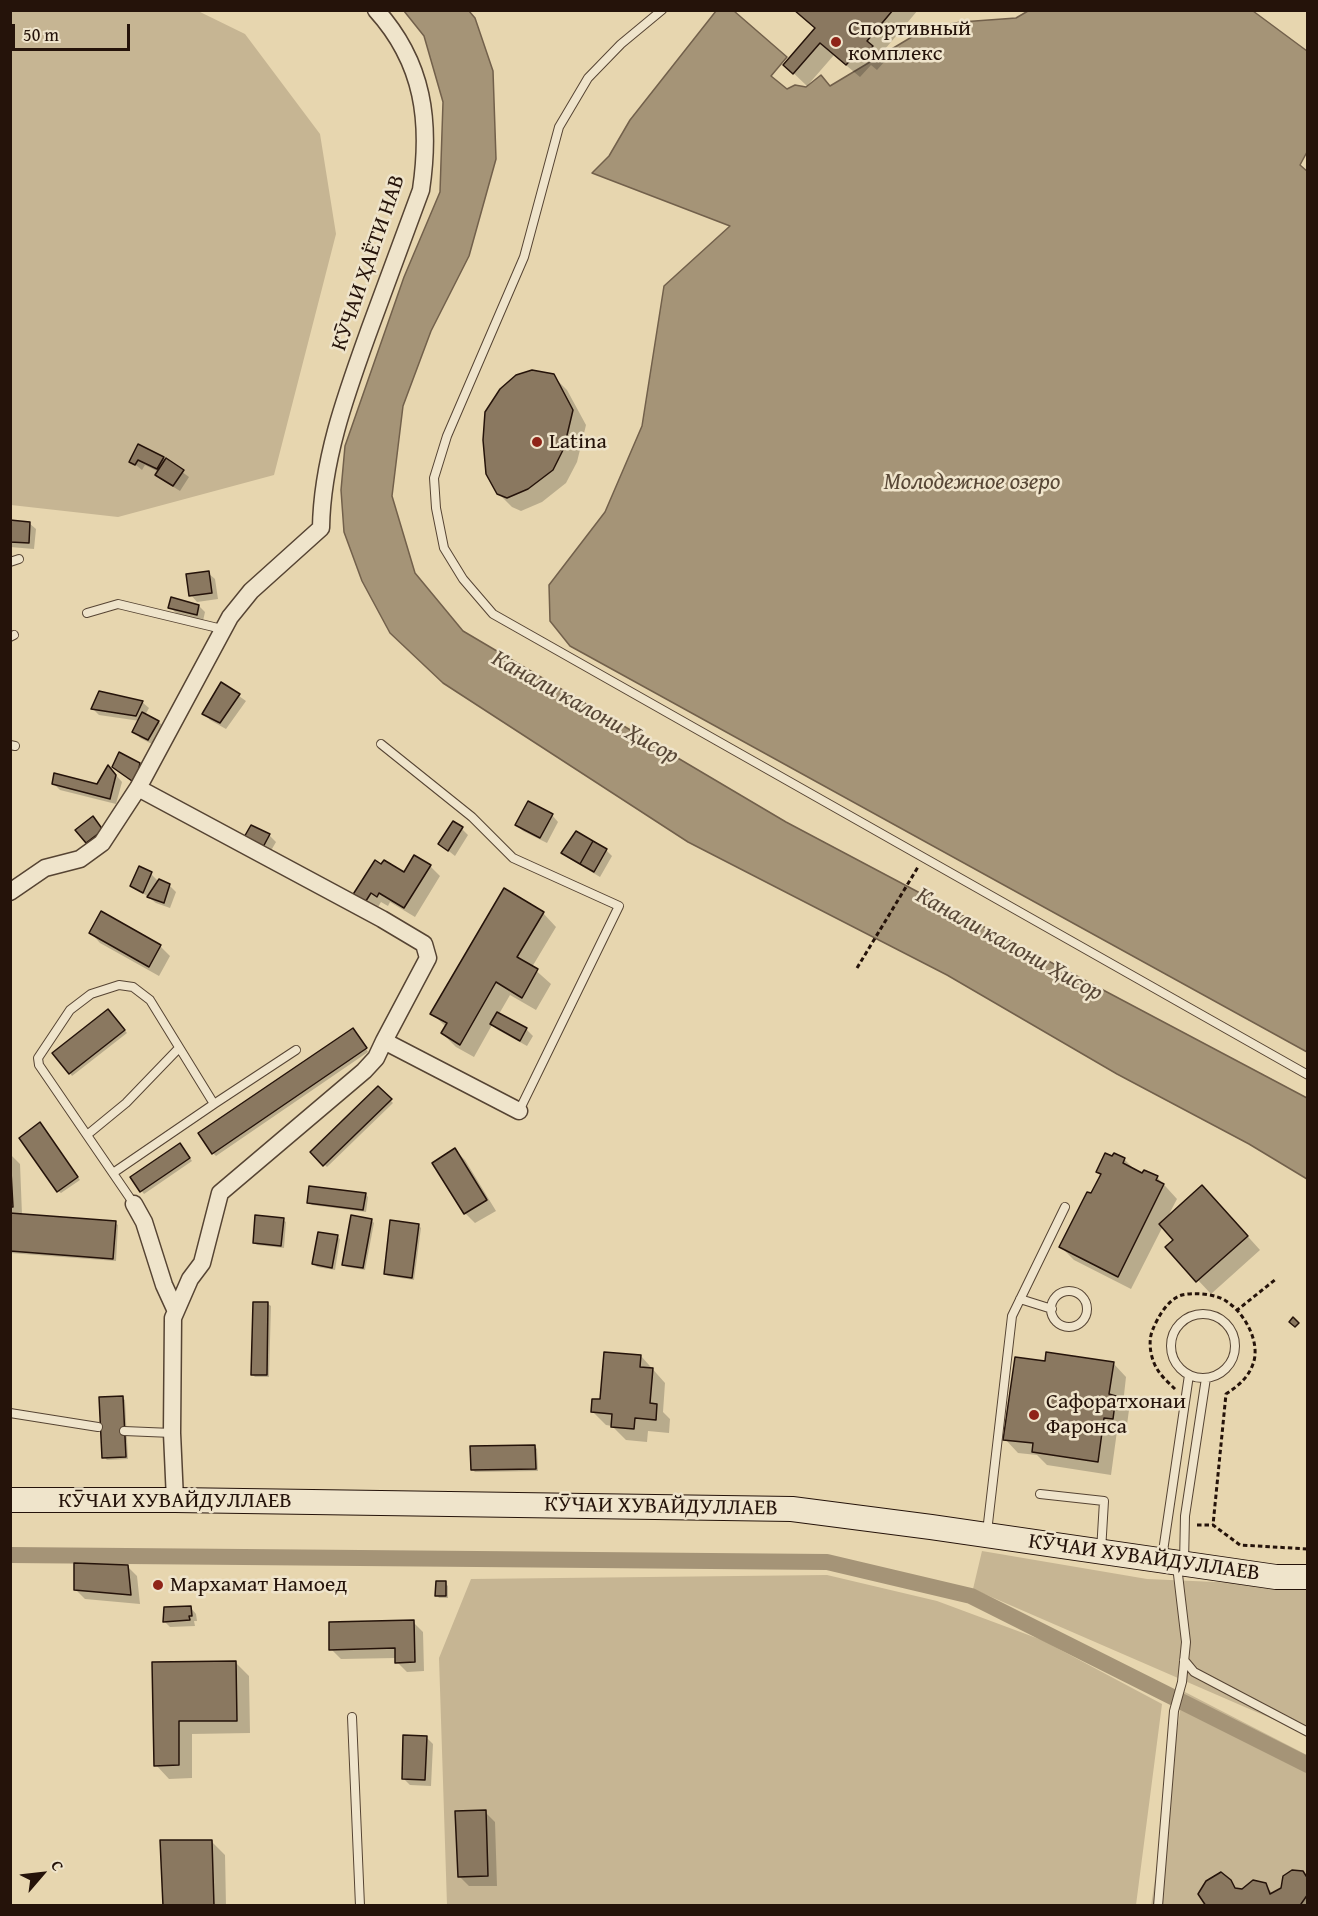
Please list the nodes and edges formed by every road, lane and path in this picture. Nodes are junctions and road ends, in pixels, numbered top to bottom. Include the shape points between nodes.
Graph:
1 (376, 10) edge
2 (662, 10) edge
3 (87, 613) dead end
4 (222, 629) junction
5 (381, 744) dead end
6 (138, 788) junction
7 (924, 858) junction
8 (10, 892) edge
9 (857, 968) dead end
10 (384, 1041) junction
11 (179, 1048) junction
12 (296, 1050) dead end
13 (1308, 1075) edge
14 (214, 1104) junction
15 (519, 1111) joint
16 (87, 1135) junction
17 (113, 1173) junction
18 (134, 1204) joint
19 (1065, 1207) dead end
20 (1276, 1279) dead end
21 (1020, 1299) junction
22 (176, 1309) junction
23 (1052, 1310) junction
24 (1236, 1311) dead end
25 (1189, 1375) junction
26 (1206, 1378) junction
27 (10, 1413) edge
28 (98, 1427) dead end
29 (124, 1431) dead end
30 (172, 1433) junction
31 (1040, 1494) dead end
32 (10, 1500) edge
33 (175, 1500) junction
34 (1213, 1525) dead end
35 (987, 1535) junction
36 (1308, 1549) edge
37 (1101, 1551) junction
38 (1174, 1562) junction
39 (1308, 1577) edge
40 (1184, 1660) junction
41 (352, 1717) dead end
42 (1308, 1732) edge
43 (360, 1905) edge
44 (1158, 1905) edge

1 - 4 street, КӮЧАИ ҲАЁТИ НАВ via 408,54 416,73 425,123 422,190 352,379 321,502 321,528 240,603
2 - 7 lane via 588,78 560,127 524,257 447,436 434,478 444,548 463,579 493,614
3 - 4 lane via 118,604
4 - 6 street, КӮЧАИ ҲАЁТИ НАВ
5 - 15 lane via 465,811 513,858 619,906
6 - 8 street, КӮЧАИ ҲАЁТИ НАВ via 102,843 89,854 45,868
6 - 10 street via 424,944 428,958
7 - 9 path
7 - 13 lane
10 - 15 street
10 - 22 street via 364,1071 220,1193 202,1263
11 - 14 lane
11 - 16 lane via 126,1103
11 - 16 lane via 150,1000 133,987 119,985 91,994 70,1010 38,1058
12 - 14 lane
14 - 17 lane
16 - 17 lane
17 - 18 lane
18 - 22 street
19 - 21 lane
20 - 24 path
21 - 23 lane
21 - 35 lane via 1012,1316
22 - 30 street via 172,1329
23 - 23 lane via 1057,1321 1068,1326 1080,1323 1087,1307 1081,1296 1070,1291 1054,1299
25 - 26 lane
25 - 26 lane via 1172,1356 1173,1335 1187,1319 1206,1315 1224,1323 1234,1341 1231,1361 1225,1369
25 - 38 lane
26 - 38 lane
27 - 28 lane
29 - 30 lane
30 - 33 street
31 - 37 lane via 1104,1501
32 - 33 street, КӮЧАИ ХУВАЙДУЛЛАЕВ
33 - 35 street, КӮЧАИ ХУВАЙДУЛЛАЕВ via 792,1509
34 - 36 path via 1240,1545
35 - 37 street, КӮЧАИ ХУВАЙДУЛЛАЕВ
37 - 38 street, КӮЧАИ ХУВАЙДУЛЛАЕВ
38 - 39 street, КӮЧАИ ХУВАЙДУЛЛАЕВ via 1276,1577
38 - 40 lane via 1186,1642
40 - 42 lane via 1194,1672
40 - 44 lane via 1174,1711
41 - 43 lane

